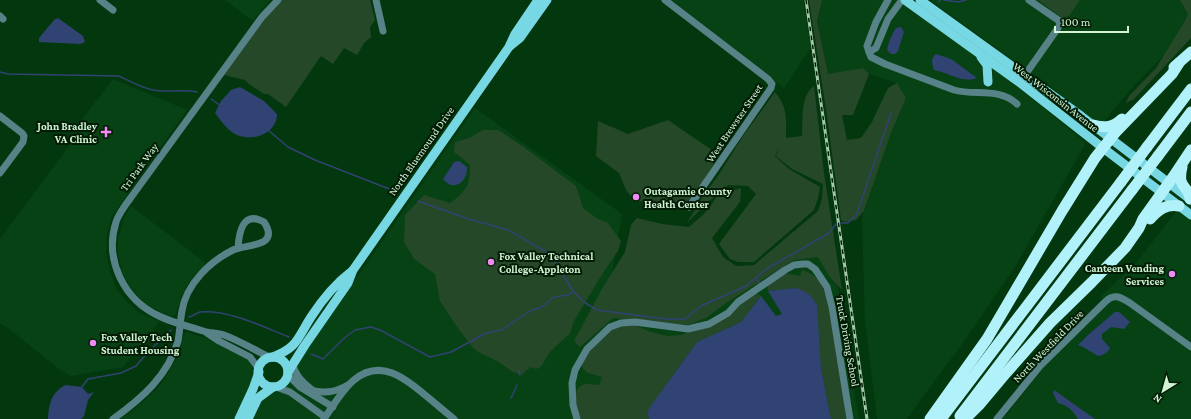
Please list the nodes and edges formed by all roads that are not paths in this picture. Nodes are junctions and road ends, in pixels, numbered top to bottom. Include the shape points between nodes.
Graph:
1 (100, 0) edge
2 (278, 0) edge
3 (376, 0) edge
4 (538, 0) edge
5 (547, 0) edge
6 (664, 0) edge
7 (888, 0) edge
8 (903, 0) edge
9 (920, 0) edge
10 (1029, 0) edge
11 (113, 10) dead end
12 (383, 31) dead end
13 (509, 47) junction
14 (973, 49) junction
15 (869, 52) junction
16 (1191, 52) edge
17 (1179, 63) junction
18 (1009, 75) junction
19 (1025, 75) junction
20 (988, 82) junction
21 (1191, 89) edge
22 (987, 92) junction
23 (1017, 104) dead end
24 (1191, 112) edge
25 (0, 116) edge
26 (1093, 125) junction
27 (1110, 138) junction
28 (1103, 148) junction
29 (1191, 150) edge
30 (1182, 165) junction
31 (0, 173) edge
32 (1169, 183) junction
33 (1162, 193) junction
34 (1191, 199) edge
35 (1180, 206) junction
36 (689, 207) dead end
37 (1191, 215) edge
38 (1139, 228) junction
39 (238, 248) junction
40 (354, 270) junction
41 (180, 324) junction
42 (203, 331) junction
43 (1191, 347) edge
44 (272, 358) junction
45 (259, 371) junction
46 (290, 371) junction
47 (350, 384) junction
48 (275, 387) junction
49 (314, 391) junction
50 (321, 399) junction
51 (333, 407) junction
52 (325, 418) edge
53 (113, 419) edge
54 (239, 419) edge
55 (248, 419) edge
56 (454, 419) edge
57 (577, 419) edge
58 (850, 419) edge
59 (930, 419) edge
60 (941, 419) edge
61 (958, 419) edge
62 (965, 419) edge
63 (997, 419) edge

1 - 11 street
2 - 41 street, Tri Park Way via 262,17 197,104 116,222 113,253 122,283 147,310
3 - 12 street
4 - 13 main road, North Bluemound Drive via 514,34
5 - 13 main road, North Bluemound Drive via 520,38
6 - 36 street, West Brewster Street via 772,84
7 - 15 street via 868,43
8 - 14 main road, West Wisconsin Avenue
8 - 15 street via 888,19 876,48
9 - 19 main road, West Wisconsin Avenue
10 - 19 street via 1060,24
13 - 40 main road, North Bluemound Drive
14 - 18 main road, West Wisconsin Avenue
14 - 20 main road via 986,63
15 - 22 street via 871,57 879,61 943,86 963,92
16 - 17 highway
17 - 26 highway via 1118,123 1107,127
17 - 27 highway via 1172,74
18 - 20 main road via 999,75
18 - 28 main road, West Wisconsin Avenue
19 - 26 main road, West Wisconsin Avenue
20 - 22 street
21 - 60 highway, bridge
22 - 23 street via 1004,96
24 - 61 highway, bridge
25 - 31 street via 24,137
26 - 27 main road, West Wisconsin Avenue
27 - 28 highway
27 - 32 main road, West Wisconsin Avenue
28 - 33 main road, West Wisconsin Avenue
28 - 59 highway via 1062,211 987,339
29 - 30 highway
30 - 32 highway
30 - 34 highway via 1181,180
32 - 33 highway
32 - 34 main road, West Wisconsin Avenue
33 - 35 main road, West Wisconsin Avenue
33 - 38 highway
35 - 37 main road, West Wisconsin Avenue
35 - 38 highway via 1160,208
38 - 62 highway via 1125,248 1050,323
39 - 39 street via 262,243 268,231 264,222 254,218 244,223
39 - 41 street via 219,258 195,281 183,304
40 - 44 main road, North Bluemound Drive via 342,279 319,306 294,345
40 - 46 main road, North Bluemound Drive
41 - 42 street, Tri Park Way
41 - 53 street via 174,351 158,379 142,396
42 - 44 street, Tri Park Way via 222,335
42 - 45 street, Tri Park Way via 250,357
43 - 63 street, North Westfield Drive via 1130,302 1120,296 1112,296 1036,371
44 - 45 main road via 263,362
44 - 46 main road via 284,362
45 - 48 main road via 263,383
45 - 54 main road
46 - 48 main road via 284,383
46 - 49 street via 294,371
46 - 50 street via 300,387
47 - 49 street via 333,392
47 - 51 street
47 - 56 street via 361,375 371,372 393,373 406,380
48 - 52 street via 290,392
48 - 55 main road via 258,398
49 - 50 street
50 - 51 street
51 - 52 street
57 - 58 street, Truck Driving School via 573,405 572,383 575,370 587,349 610,327 635,322 688,329 709,324 728,313 738,302 785,270 794,265 808,264 815,269 827,287

